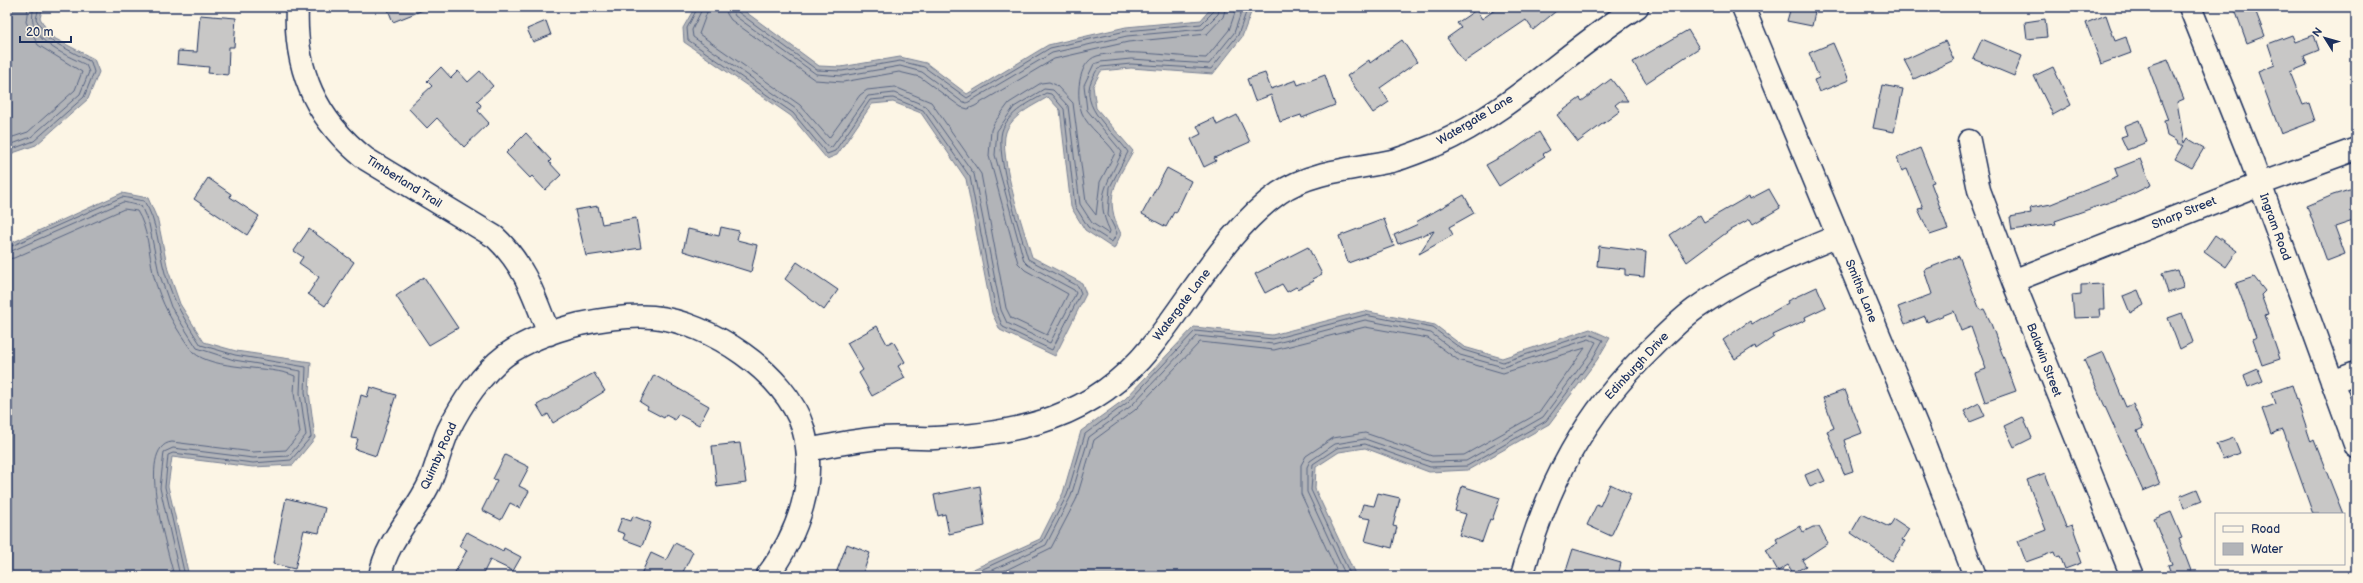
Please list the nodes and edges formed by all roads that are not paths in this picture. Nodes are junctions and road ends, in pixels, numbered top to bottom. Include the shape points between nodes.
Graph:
1 (296, 7) edge
2 (1637, 7) edge
3 (1743, 7) edge
4 (2190, 7) edge
5 (1969, 141) dead end
6 (2356, 149) edge
7 (2260, 184) junction
8 (1838, 236) junction
9 (2013, 281) junction
10 (549, 334) junction
11 (2356, 373) edge
12 (2332, 382) junction
13 (2356, 448) edge
14 (808, 450) junction
15 (380, 576) edge
16 (767, 576) edge
17 (1522, 576) edge
18 (1975, 576) edge
19 (2132, 576) edge

1 - 10 street, Timberland Trail via 298,49 305,76 318,106 331,127 366,159 495,237 508,249 529,282
2 - 14 street, Watergate Lane via 1518,94 1440,143 1393,160 1302,182 1263,205 1233,237 1149,350 1119,378 1076,408 1026,428 991,434 931,439 882,437
3 - 8 street, Smiths Lane
4 - 7 street, Ingram Road
5 - 9 street, Baldwin Street via 1979,190
6 - 7 street, Sharp Street
7 - 9 street, Sharp Street
7 - 12 street, Ingram Road
8 - 17 street, Edinburgh Drive via 1774,263 1729,287 1695,309 1637,363 1592,417 1560,470 1544,508
8 - 18 street, Smiths Lane via 1925,446
9 - 19 street, Baldwin Street
10 - 14 street, Quimby Road via 599,320 630,317 682,323 708,333 759,367 783,391 803,428
10 - 15 street, Quimby Road via 506,356 472,392 449,430 430,482 388,552
11 - 12 street
12 - 13 street, Ingram Road
14 - 16 street via 807,485 801,511 790,538

